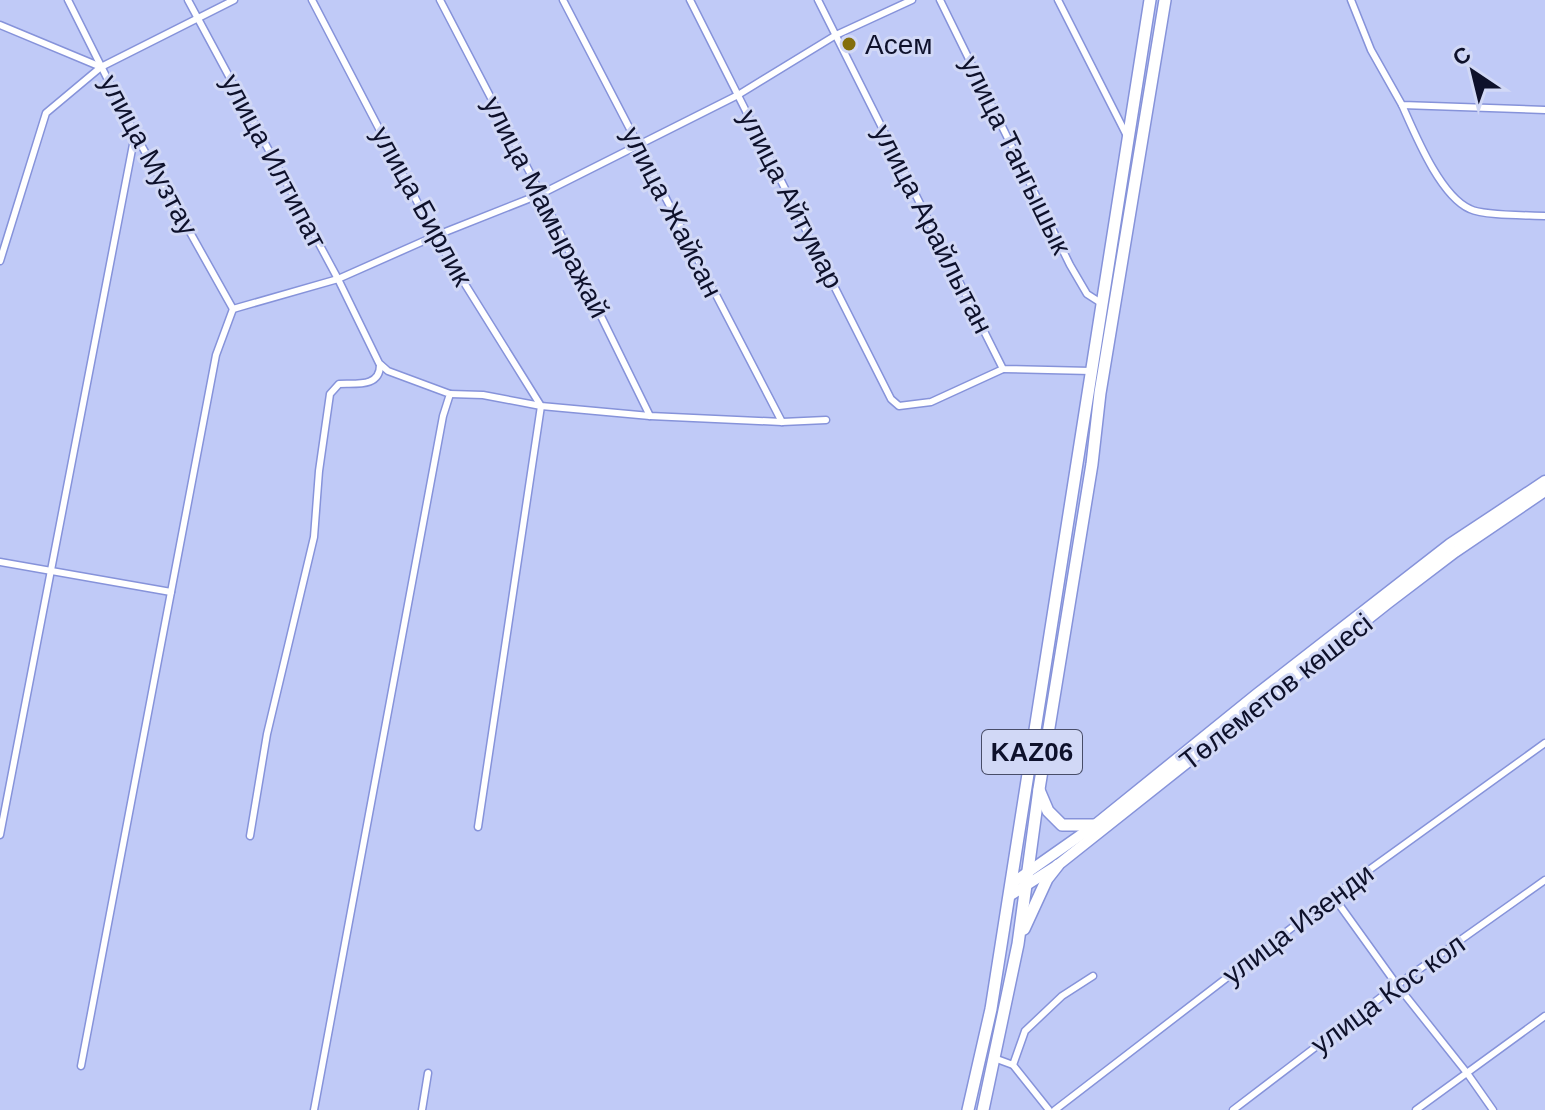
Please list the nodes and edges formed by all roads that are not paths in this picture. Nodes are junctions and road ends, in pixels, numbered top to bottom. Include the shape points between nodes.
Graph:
1 (68, 0) edge
2 (188, 0) edge
3 (234, 0) edge
4 (312, 0) edge
5 (440, 0) edge
6 (563, 0) edge
7 (690, 0) edge
8 (818, 0) edge
9 (912, 0) edge
10 (940, 0) edge
11 (1058, 0) edge
12 (1150, 0) edge
13 (1165, 0) edge
14 (1351, 0) edge
15 (196, 17) junction
16 (0, 25) edge
17 (836, 35) junction
18 (101, 67) junction
19 (738, 95) junction
20 (1402, 105) junction
21 (1545, 110) edge
22 (135, 134) junction
23 (1128, 137) junction
24 (636, 144) junction
25 (541, 194) junction
26 (1545, 216) edge
27 (435, 236) junction
28 (0, 261) edge
29 (338, 279) junction
30 (1101, 303) junction
31 (233, 309) junction
32 (379, 363) junction
33 (1003, 369) junction
34 (1090, 371) junction
35 (1104, 371) junction
36 (450, 394) junction
37 (541, 406) junction
38 (650, 416) junction
39 (826, 420) dead end
40 (782, 422) junction
41 (1545, 488) edge
42 (0, 562) edge
43 (50, 571) junction
44 (171, 592) junction
45 (1545, 743) edge
46 (1039, 789) junction
47 (1095, 825) junction
48 (478, 827) dead end
49 (0, 835) edge
50 (250, 836) dead end
51 (1058, 865) junction
52 (1026, 880) junction
53 (1545, 880) edge
54 (1010, 890) junction
55 (1333, 896) junction
56 (1018, 944) junction
57 (1093, 976) dead end
58 (1397, 985) junction
59 (1545, 1016) edge
60 (994, 1058) junction
61 (1013, 1065) junction
62 (81, 1066) dead end
63 (428, 1073) dead end
64 (1467, 1073) junction
65 (314, 1110) edge
66 (422, 1110) edge
67 (968, 1110) edge
68 (983, 1110) edge
69 (1052, 1110) edge
70 (1233, 1110) edge
71 (1416, 1110) edge
72 (1493, 1110) edge

1 - 18 street, улица Музтау
2 - 15 street, улица Илтипат
3 - 15 street
4 - 27 street, улица Бирлик
5 - 25 street, улица Мамыражай
6 - 24 street, улица Жайсан
7 - 19 street, улица Айтумар
8 - 17 street, улица Арайлытан
9 - 17 street
10 - 30 street, улица Тангышык via 1070,265 1087,294
11 - 23 street
12 - 23 highway, KАZ06
13 - 35 highway, KАZ06
14 - 20 street
15 - 18 street
15 - 29 street, улица Илтипат
16 - 18 street
17 - 19 street
17 - 33 street, улица Арайлытан
18 - 22 street, улица Музтау
18 - 28 street via 46,113
19 - 24 street
19 - 33 street, улица Айтумар via 891,399 899,406 931,402
20 - 21 street
20 - 26 street via 1453,198 1471,210
22 - 31 street, улица Музтау
22 - 43 street
23 - 30 highway, KАZ06
24 - 25 street
24 - 40 street, улица Жайсан
25 - 27 street
25 - 38 street, улица Мамыражай
27 - 29 street
27 - 37 street, улица Бирлик
29 - 31 street
29 - 32 street, улица Илтипат
30 - 34 highway, KАZ06
31 - 44 street via 216,355
32 - 36 street
32 - 50 street via 377,378 365,384 339,384 330,394 314,537 267,734
33 - 34 street, улица Арайлытан
34 - 35 street, улица Арайлытан
34 - 54 highway, KАZ06
35 - 46 highway, KАZ06
36 - 37 street
36 - 65 street
37 - 38 street
37 - 48 street
38 - 40 street
39 - 40 street
41 - 47 main road, Төлеметов көшесі via 1450,544
41 - 51 main road, Төлеметов көшесі via 1388,603
42 - 43 street
43 - 44 street
43 - 49 street
44 - 62 street
45 - 55 street, улица Изенди
46 - 47 highway via 1048,811 1062,825
46 - 52 highway, KАZ06
47 - 52 main road, Төлеметов көшесі
51 - 52 main road, Төлеметов көшесі
51 - 56 highway
52 - 54 main road, Төлеметов көшесі
52 - 56 highway, KАZ06
53 - 58 street, улица Кос кол
54 - 67 highway, KАZ06
55 - 58 street
55 - 69 street, улица Изенди
56 - 60 highway, KАZ06
57 - 61 street via 1025,1031
58 - 64 street
58 - 70 street, улица Кос кол
59 - 64 street
60 - 61 street
60 - 68 highway, KАZ06
61 - 69 street
63 - 66 street
64 - 71 street
64 - 72 street

